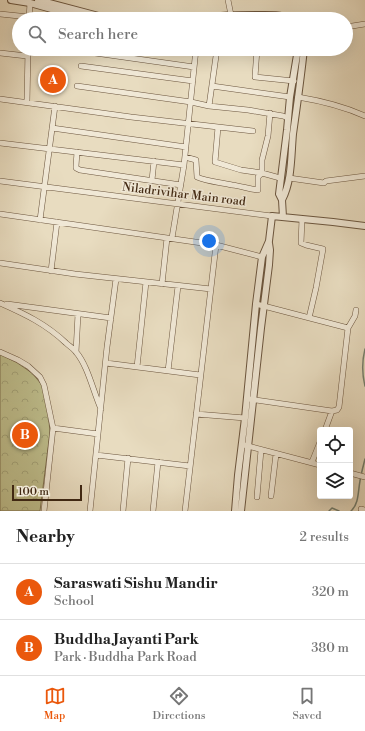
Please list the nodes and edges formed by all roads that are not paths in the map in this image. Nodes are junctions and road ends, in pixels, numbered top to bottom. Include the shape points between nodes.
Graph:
1 (13, 0) edge
2 (38, 0) edge
3 (228, 0) edge
4 (30, 3) junction
5 (29, 12) edge
6 (62, 12) edge
7 (83, 12) edge
8 (230, 12) edge
9 (0, 14) edge
10 (12, 16) edge
11 (365, 24) edge
12 (353, 26) edge
13 (0, 53) edge
14 (12, 54) edge
15 (28, 56) edge
16 (116, 56) edge
17 (195, 56) edge
18 (216, 56) edge
19 (256, 56) edge
20 (297, 56) edge
21 (303, 56) edge
22 (81, 66) dead end
23 (194, 67) junction
24 (193, 81) junction
25 (294, 81) junction
26 (77, 86) dead end
27 (212, 86) junction
28 (290, 97) junction
29 (298, 97) junction
30 (0, 99) edge
31 (27, 102) junction
32 (191, 102) junction
33 (55, 106) junction
34 (210, 106) junction
35 (270, 113) junction
36 (365, 116) edge
37 (288, 118) junction
38 (189, 124) junction
39 (218, 127) junction
40 (52, 128) junction
41 (252, 131) dead end
42 (0, 143) edge
43 (186, 147) junction
44 (50, 149) junction
45 (77, 152) junction
46 (185, 157) junction
47 (154, 161) junction
48 (184, 165) junction
49 (262, 173) junction
50 (365, 176) edge
51 (280, 178) junction
52 (289, 178) junction
53 (152, 180) junction
54 (0, 181) edge
55 (181, 185) junction
56 (44, 187) junction
57 (282, 200) junction
58 (178, 204) junction
59 (0, 215) edge
60 (272, 216) junction
61 (283, 217) junction
62 (302, 219) junction
63 (40, 220) junction
64 (57, 222) junction
65 (365, 226) edge
66 (170, 238) junction
67 (269, 241) junction
68 (216, 245) junction
69 (262, 257) junction
70 (0, 262) edge
71 (51, 271) junction
72 (116, 278) junction
73 (146, 282) junction
74 (162, 284) junction
75 (178, 286) junction
76 (211, 289) junction
77 (0, 303) edge
78 (256, 304) junction
79 (263, 306) junction
80 (356, 310) dead end
81 (78, 314) junction
82 (111, 318) junction
83 (309, 318) junction
84 (348, 328) junction
85 (0, 352) edge
86 (76, 352) junction
87 (106, 363) junction
88 (137, 367) junction
89 (168, 371) junction
90 (200, 375) junction
91 (250, 400) junction
92 (101, 409) junction
93 (332, 410) junction
94 (196, 414) junction
95 (245, 418) junction
96 (325, 427) edge
97 (53, 428) junction
98 (98, 434) junction
99 (245, 446) junction
100 (261, 450) junction
101 (317, 450) edge
102 (276, 454) junction
103 (96, 455) junction
104 (128, 458) junction
105 (158, 462) junction
106 (312, 462) junction
107 (317, 464) edge
108 (190, 466) junction
109 (353, 474) edge
110 (365, 477) edge
111 (271, 496) dead end
112 (257, 497) dead end
113 (44, 511) edge
114 (90, 511) edge
115 (123, 511) edge
116 (153, 511) edge
117 (184, 511) edge
118 (235, 511) edge
119 (241, 511) edge

1 - 4 street
2 - 7 street
3 - 8 street
4 - 5 street
4 - 6 street
9 - 10 street
11 - 12 street
13 - 14 street
15 - 31 street
16 - 23 street
17 - 23 street
18 - 27 street
19 - 25 street via 255,77
20 - 25 street
21 - 29 street
22 - 24 street
23 - 24 street
24 - 32 street
25 - 28 street
26 - 32 street
27 - 28 street
27 - 34 street
28 - 37 street
29 - 36 street via 347,108
29 - 52 street
30 - 31 street
31 - 33 street
32 - 34 street
32 - 38 street
33 - 38 street
33 - 40 street
34 - 35 street
35 - 37 street
35 - 49 street
37 - 51 street
38 - 39 street
38 - 43 street
39 - 41 street
39 - 49 street via 215,162
40 - 43 street
40 - 44 street
42 - 44 street
43 - 46 street
44 - 45 street
44 - 56 street
45 - 47 street
45 - 53 street via 76,168 80,170
46 - 48 street
46 - 49 street via 196,160 198,178 250,190 258,190 258,177
47 - 48 street
47 - 53 street
48 - 55 street
49 - 51 street
50 - 52 street via 324,183
51 - 57 street via 279,194
52 - 57 street
53 - 55 street
54 - 56 street, Niladrivihar Main road
55 - 58 street
56 - 58 street, Niladrivihar Main road
56 - 63 street
57 - 61 street
58 - 60 street, Niladrivihar Main road
58 - 66 street
59 - 63 street
60 - 61 street, Niladrivihar Main road
60 - 67 street
61 - 62 street, Niladrivihar Main road
62 - 65 street, Niladrivihar Main road
62 - 83 street via 301,243 323,248
63 - 64 street
64 - 66 street
64 - 71 street
66 - 68 street
66 - 74 street
67 - 69 street
67 - 79 street via 269,265
68 - 69 street
68 - 76 street
69 - 78 street
70 - 71 street
71 - 72 street
72 - 73 street
72 - 82 street
73 - 74 street
73 - 88 street
74 - 75 street
75 - 76 street
75 - 89 street
76 - 90 street
77 - 81 street
77 - 86 street via 39,322
78 - 79 street
78 - 91 street
79 - 83 street
79 - 91 street
80 - 84 street
81 - 82 street
81 - 86 street
82 - 87 street
83 - 84 street
84 - 93 street via 338,407 337,410
85 - 97 street via 28,366 40,377
86 - 92 street via 87,372
87 - 88 street
87 - 92 street
88 - 89 street
89 - 90 street
90 - 94 street
91 - 93 street
91 - 95 street
91 - 99 street
92 - 98 street
93 - 96 street
94 - 95 street
94 - 108 street
95 - 99 street
97 - 98 street
97 - 113 street
98 - 103 street
99 - 100 street
99 - 118 street via 238,475
99 - 119 street
100 - 102 street
100 - 112 street
101 - 106 street
102 - 106 street
102 - 111 street
103 - 104 street
103 - 114 street
104 - 105 street
104 - 115 street
105 - 108 street
105 - 116 street
106 - 107 street
108 - 117 street
109 - 110 street

